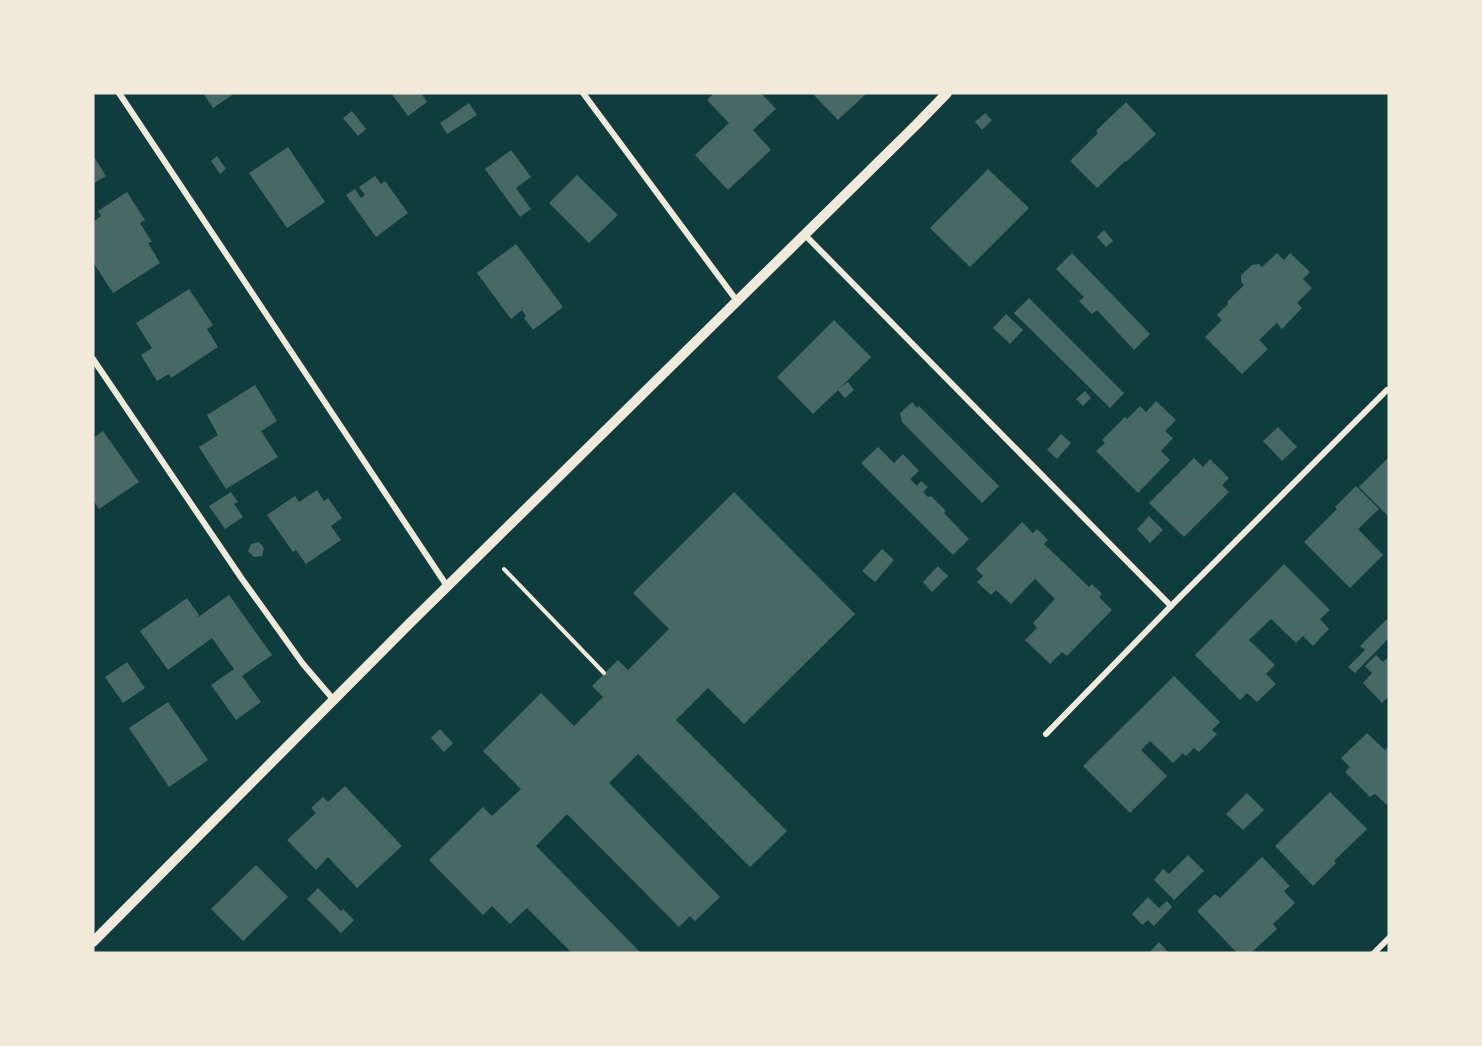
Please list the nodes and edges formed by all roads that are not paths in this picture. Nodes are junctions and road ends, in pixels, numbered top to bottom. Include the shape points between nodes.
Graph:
1 (119, 93) edge
2 (583, 93) edge
3 (947, 93) edge
4 (805, 235) junction
5 (737, 301) junction
6 (93, 359) edge
7 (1387, 390) dead end
8 (447, 586) junction
9 (1171, 606) junction
10 (333, 699) junction
11 (1046, 735) dead end
12 (1389, 938) edge
13 (93, 942) edge
14 (1374, 953) edge

1 - 8 street
2 - 5 street
3 - 4 street
4 - 5 street
4 - 9 street
5 - 8 street
6 - 10 street via 249,588
7 - 9 street
8 - 10 street
9 - 11 street
10 - 13 street
12 - 14 street

